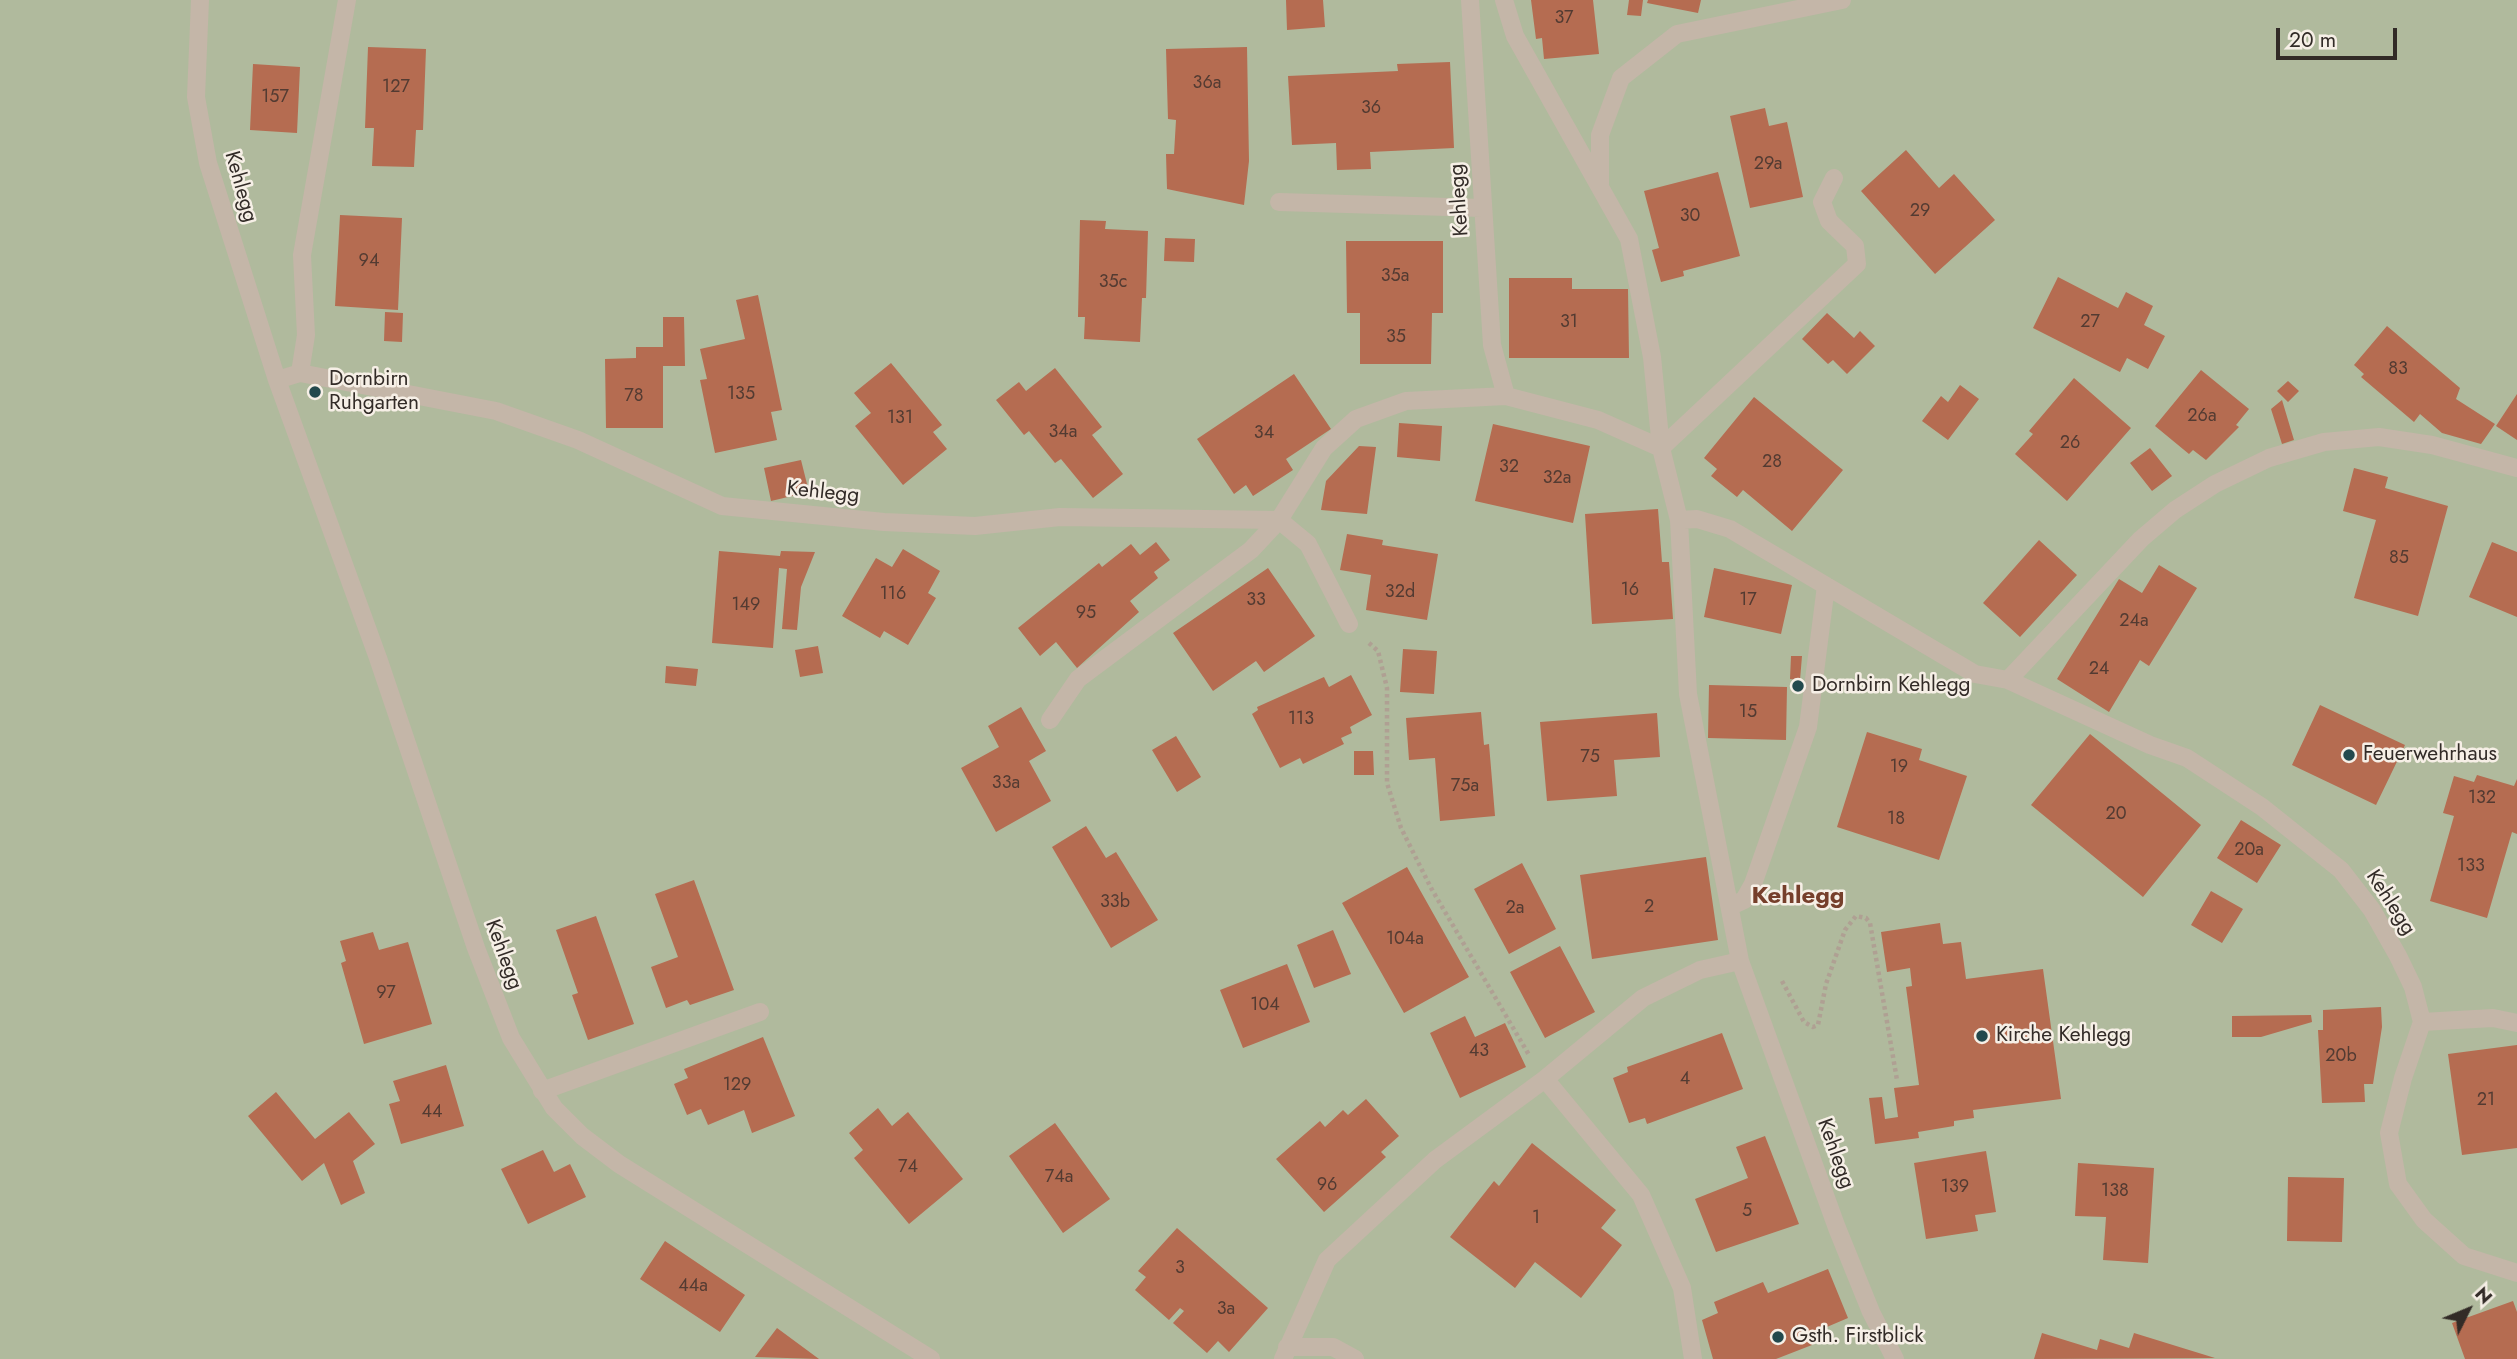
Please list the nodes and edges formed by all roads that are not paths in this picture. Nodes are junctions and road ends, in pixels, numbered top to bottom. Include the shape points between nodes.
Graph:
1 (200, 0) edge
2 (347, 0) edge
3 (1470, 0) edge
4 (1504, 0) edge
5 (1842, 0) edge
6 (1834, 178) dead end
7 (1600, 187) junction
8 (1279, 202) dead end
9 (1482, 208) junction
10 (300, 373) junction
11 (277, 380) junction
12 (1506, 396) junction
13 (1661, 449) junction
14 (2517, 468) edge
15 (1279, 520) junction
16 (1679, 520) junction
17 (1826, 586) junction
18 (1349, 624) road end
19 (2008, 680) junction
20 (1051, 720) dead end
21 (1731, 906) junction
22 (1740, 961) junction
23 (760, 1012) dead end
24 (2422, 1022) junction
25 (2517, 1023) edge
26 (1545, 1079) junction
27 (542, 1091) junction
28 (2517, 1273) edge
29 (1285, 1353) edge
30 (931, 1359) edge
31 (1355, 1359) edge
32 (1693, 1359) edge
33 (1895, 1359) edge

1 - 11 street, Kehlegg via 196,97 208,163
2 - 10 street via 302,255 306,335
3 - 9 street, Kehlegg
4 - 7 street, Kehlegg via 1515,36
5 - 7 street, Kehlegg via 1677,34 1620,78 1600,135
6 - 13 street via 1822,202 1829,221 1855,246 1857,264
7 - 13 street, Kehlegg via 1629,239 1652,357
8 - 9 street
9 - 12 street, Kehlegg via 1492,345
10 - 11 street, Kehlegg
10 - 15 street, Kehlegg via 496,411 578,440 722,506 975,526 1060,517
11 - 27 street, Kehlegg via 378,658 475,948 510,1038
12 - 13 street via 1598,420
12 - 15 street via 1406,401 1356,419 1324,448
13 - 16 street, Kehlegg
14 - 19 street via 2432,445 2379,437 2324,442 2269,458 2175,510 2141,539
15 - 18 street via 1308,544
15 - 20 street via 1251,551 1078,680
16 - 17 street, Kehlegg via 1697,519 1730,529
16 - 21 street, Kehlegg via 1688,694
17 - 19 street, Kehlegg via 1975,674
17 - 21 street via 1808,727 1753,884 1744,900
19 - 24 street, Kehlegg via 2150,746 2187,758 2262,807 2341,870 2372,910 2398,956 2413,987
21 - 22 street, Kehlegg
22 - 26 street via 1700,970 1643,998
22 - 33 street, Kehlegg via 1837,1228
23 - 27 street
24 - 25 street via 2493,1018
24 - 28 street via 2389,1133 2398,1184 2424,1220 2464,1256
26 - 29 street via 1435,1160 1327,1260
26 - 32 street via 1641,1195 1682,1288
27 - 30 street, Kehlegg via 582,1136 619,1164
29 - 31 street via 1333,1347

